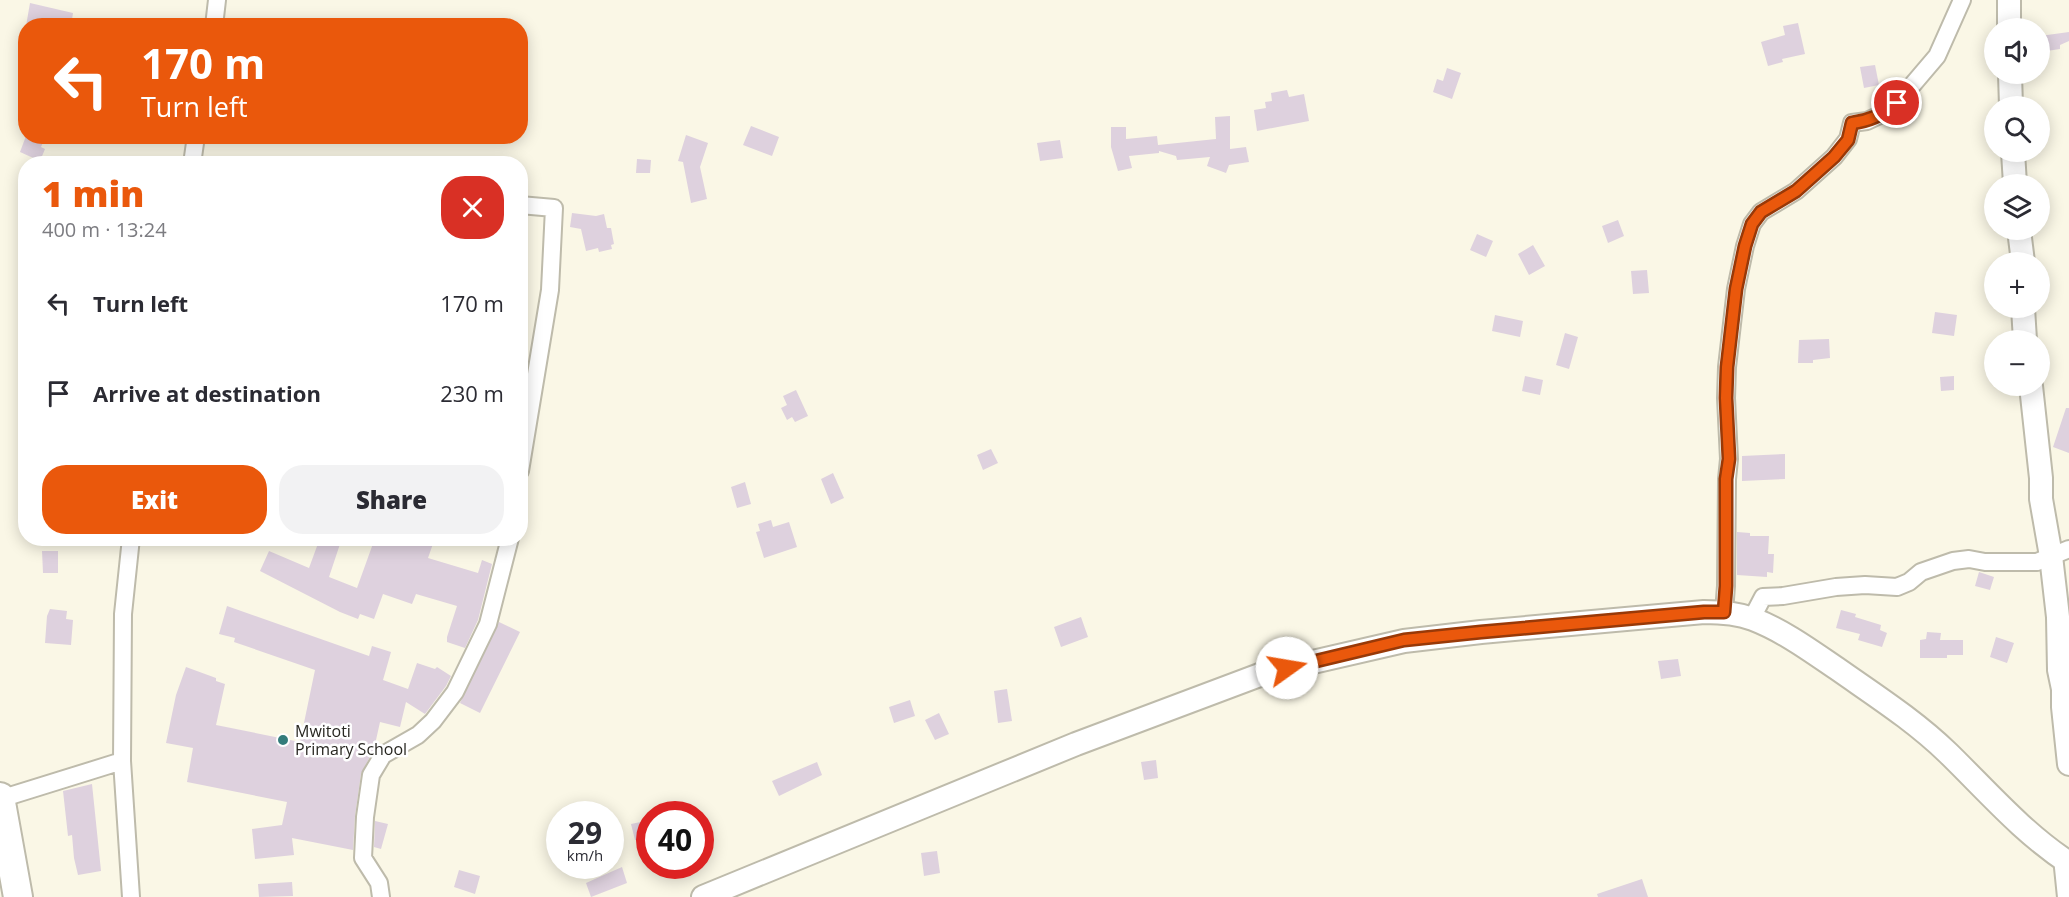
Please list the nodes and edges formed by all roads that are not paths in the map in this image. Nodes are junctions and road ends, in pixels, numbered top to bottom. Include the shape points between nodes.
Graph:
1 (217, 0) edge
2 (1962, 0) edge
3 (2009, 0) edge
4 (215, 18) edge
5 (2009, 18) edge
6 (528, 206) edge
7 (2032, 396) edge
8 (528, 423) edge
9 (130, 546) edge
10 (508, 546) edge
11 (2060, 553) edge
12 (1724, 612) junction
13 (1752, 618) junction
14 (122, 760) junction
15 (2069, 764) edge
16 (0, 798) edge
17 (2067, 857) edge
18 (18, 897) edge
19 (131, 897) edge
20 (381, 897) edge
21 (704, 897) edge
22 (2066, 897) edge

1 - 4 street
2 - 12 street via 1937,56 1897,103 1867,121 1852,123 1848,140 1834,157 1796,191 1761,212 1752,224 1736,289 1727,367 1729,459
3 - 5 street
6 - 8 street via 554,208 550,290
7 - 11 street via 2040,499
9 - 14 street via 123,614
10 - 20 street via 488,624 455,692 418,735 383,755 371,775 363,858 379,883
11 - 13 street via 2037,562 1953,561 1921,572 1897,587 1836,587 1763,597
11 - 15 street via 2059,670
12 - 13 street
12 - 21 street via 1404,640 1265,673 1076,744
13 - 17 street via 1794,640 1883,700 1945,750 2022,827
14 - 16 street
14 - 19 street
16 - 18 highway
17 - 22 street

